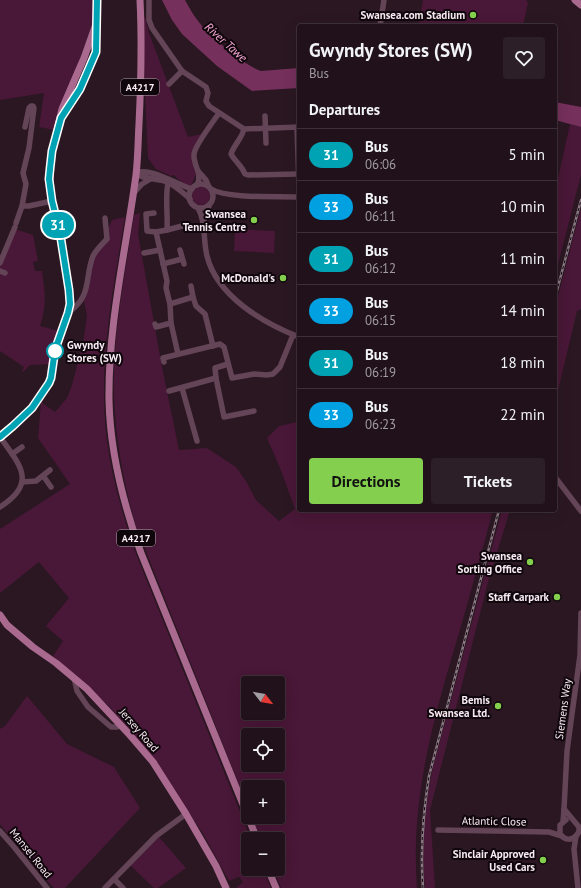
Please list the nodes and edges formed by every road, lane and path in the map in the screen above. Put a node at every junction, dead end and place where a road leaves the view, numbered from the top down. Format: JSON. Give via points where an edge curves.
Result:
{"nodes":[{"id":1,"x":97,"y":0,"type":"edge"},
{"id":2,"x":140,"y":0,"type":"edge"},
{"id":3,"x":149,"y":0,"type":"edge"},
{"id":4,"x":384,"y":0,"type":"edge"},
{"id":5,"x":576,"y":0,"type":"edge"},
{"id":6,"x":581,"y":5,"type":"edge"},
{"id":7,"x":380,"y":24,"type":"edge"},
{"id":8,"x":182,"y":71,"type":"junction"},
{"id":9,"x":169,"y":84,"type":"dead end"},
{"id":10,"x":219,"y":113,"type":"junction"},
{"id":11,"x":265,"y":116,"type":"dead end"},
{"id":12,"x":25,"y":127,"type":"dead end"},
{"id":13,"x":297,"y":127,"type":"edge"},
{"id":14,"x":266,"y":128,"type":"junction"},
{"id":15,"x":244,"y":129,"type":"junction"},
{"id":16,"x":266,"y":143,"type":"dead end"},
{"id":17,"x":199,"y":172,"type":"junction"},
{"id":18,"x":136,"y":173,"type":"junction"},
{"id":19,"x":297,"y":174,"type":"edge"},
{"id":20,"x":152,"y":178,"type":"junction"},
{"id":21,"x":168,"y":183,"type":"junction"},
{"id":22,"x":194,"y":187,"type":"junction"},
{"id":23,"x":210,"y":188,"type":"junction"},
{"id":24,"x":133,"y":194,"type":"junction"},
{"id":25,"x":236,"y":195,"type":"junction"},
{"id":26,"x":297,"y":196,"type":"edge"},
{"id":27,"x":190,"y":199,"type":"junction"},
{"id":28,"x":52,"y":201,"type":"junction"},
{"id":29,"x":210,"y":203,"type":"junction"},
{"id":30,"x":22,"y":206,"type":"junction"},
{"id":31,"x":198,"y":208,"type":"junction"},
{"id":32,"x":154,"y":213,"type":"dead end"},
{"id":33,"x":105,"y":218,"type":"dead end"},
{"id":34,"x":203,"y":224,"type":"junction"},
{"id":35,"x":186,"y":225,"type":"dead end"},
{"id":36,"x":167,"y":230,"type":"junction"},
{"id":37,"x":156,"y":232,"type":"junction"},
{"id":38,"x":160,"y":250,"type":"junction"},
{"id":39,"x":180,"y":250,"type":"dead end"},
{"id":40,"x":144,"y":253,"type":"dead end"},
{"id":41,"x":0,"y":263,"type":"edge"},
{"id":42,"x":163,"y":264,"type":"junction"},
{"id":43,"x":191,"y":286,"type":"dead end"},
{"id":44,"x":193,"y":297,"type":"junction"},
{"id":45,"x":170,"y":304,"type":"junction"},
{"id":46,"x":68,"y":313,"type":"junction"},
{"id":47,"x":171,"y":323,"type":"junction"},
{"id":48,"x":155,"y":324,"type":"dead end"},
{"id":49,"x":296,"y":336,"type":"edge"},
{"id":50,"x":213,"y":346,"type":"junction"},
{"id":51,"x":178,"y":354,"type":"junction"},
{"id":52,"x":164,"y":362,"type":"dead end"},
{"id":53,"x":228,"y":364,"type":"junction"},
{"id":54,"x":216,"y":378,"type":"junction"},
{"id":55,"x":182,"y":388,"type":"junction"},
{"id":56,"x":169,"y":391,"type":"dead end"},
{"id":57,"x":254,"y":411,"type":"dead end"},
{"id":58,"x":0,"y":437,"type":"edge"},
{"id":59,"x":197,"y":441,"type":"dead end"},
{"id":60,"x":22,"y":447,"type":"dead end"},
{"id":61,"x":12,"y":454,"type":"junction"},
{"id":62,"x":50,"y":470,"type":"dead end"},
{"id":63,"x":44,"y":476,"type":"junction"},
{"id":64,"x":557,"y":480,"type":"edge"},
{"id":65,"x":22,"y":482,"type":"junction"},
{"id":66,"x":51,"y":486,"type":"dead end"},
{"id":67,"x":0,"y":507,"type":"edge"},
{"id":68,"x":581,"y":511,"type":"edge"},
{"id":69,"x":581,"y":613,"type":"edge"},
{"id":70,"x":0,"y":615,"type":"edge"},
{"id":71,"x":74,"y":678,"type":"junction"},
{"id":72,"x":120,"y":725,"type":"junction"},
{"id":73,"x":564,"y":809,"type":"junction"},
{"id":74,"x":186,"y":814,"type":"junction"},
{"id":75,"x":573,"y":820,"type":"junction"},
{"id":76,"x":561,"y":824,"type":"junction"},
{"id":77,"x":580,"y":827,"type":"edge"},
{"id":78,"x":438,"y":830,"type":"dead end"},
{"id":79,"x":0,"y":831,"type":"edge"},
{"id":80,"x":254,"y":832,"type":"edge"},
{"id":81,"x":549,"y":832,"type":"junction"},
{"id":82,"x":576,"y":836,"type":"junction"},
{"id":83,"x":563,"y":837,"type":"junction"},
{"id":84,"x":574,"y":848,"type":"junction"},
{"id":85,"x":271,"y":876,"type":"edge"},
{"id":86,"x":114,"y":879,"type":"junction"},
{"id":87,"x":47,"y":888,"type":"edge"},
{"id":88,"x":105,"y":888,"type":"edge"},
{"id":89,"x":123,"y":888,"type":"edge"},
{"id":90,"x":226,"y":888,"type":"edge"},
{"id":91,"x":276,"y":888,"type":"edge"},
{"id":92,"x":578,"y":888,"type":"edge"}],
"edges":[{"from":1,"to":28,"type":"main road","via":[[97,44],[94,59],[80,89],[61,118],[52,151],[49,179]]},
{"from":2,"to":18,"type":"main road","number":"A4217","via":[[140,100]]},
{"from":3,"to":8,"type":"street","via":[[149,20],[152,28]]},
{"from":4,"to":7,"type":"street"},
{"from":5,"to":6,"type":"main road"},
{"from":8,"to":9,"type":"street"},
{"from":8,"to":10,"type":"street","via":[[206,87],[207,104]]},
{"from":10,"to":15,"type":"street"},
{"from":10,"to":17,"type":"street","via":[[195,152],[194,161]]},
{"from":11,"to":14,"type":"street"},
{"from":12,"to":30,"type":"street","via":[[30,106],[33,106],[32,130],[23,173],[26,184]]},
{"from":13,"to":14,"type":"street"},
{"from":14,"to":15,"type":"street"},
{"from":14,"to":16,"type":"street"},
{"from":15,"to":19,"type":"street","via":[[231,154],[245,174]]},
{"from":17,"to":22,"type":"street","via":[[200,178]]},
{"from":17,"to":23,"type":"street"},
{"from":18,"to":20,"type":"street"},
{"from":18,"to":22,"type":"street","via":[[140,171],[157,175]]},
{"from":18,"to":24,"type":"main road","number":"A4217"},
{"from":20,"to":21,"type":"street"},
{"from":20,"to":24,"type":"street"},
{"from":21,"to":27,"type":"street"},
{"from":21,"to":36,"type":"street"},
{"from":22,"to":23,"type":"street","via":[[203,184]]},
{"from":22,"to":27,"type":"street","via":[[190,192]]},
{"from":23,"to":25,"type":"street","via":[[217,192]]},
{"from":23,"to":29,"type":"street","via":[[213,195]]},
{"from":24,"to":80,"type":"main road","number":"A4217","via":[[113,325],[109,372],[110,425],[120,486],[141,553]]},
{"from":25,"to":26,"type":"street"},
{"from":25,"to":29,"type":"street"},
{"from":27,"to":31,"type":"street"},
{"from":28,"to":30,"type":"street"},
{"from":28,"to":46,"type":"main road","via":[[69,290]]},
{"from":29,"to":31,"type":"street"},
{"from":29,"to":34,"type":"street"},
{"from":30,"to":41,"type":"street"},
{"from":31,"to":34,"type":"street"},
{"from":32,"to":37,"type":"street","via":[[146,214],[147,231]]},
{"from":33,"to":46,"type":"street","via":[[107,239],[92,259],[87,286],[81,300]]},
{"from":34,"to":49,"type":"street","via":[[207,256],[216,278],[239,303],[264,320]]},
{"from":35,"to":36,"type":"street"},
{"from":36,"to":37,"type":"street"},
{"from":37,"to":38,"type":"street"},
{"from":38,"to":40,"type":"street"},
{"from":38,"to":42,"type":"street"},
{"from":39,"to":42,"type":"street","via":[[183,262]]},
{"from":42,"to":45,"type":"street"},
{"from":43,"to":44,"type":"street"},
{"from":44,"to":45,"type":"street"},
{"from":44,"to":50,"type":"street","via":[[196,306],[205,314]]},
{"from":45,"to":47,"type":"street"},
{"from":46,"to":58,"type":"main road","via":[[58,339],[50,380],[27,412]]},
{"from":47,"to":48,"type":"street","via":[[156,327]]},
{"from":47,"to":51,"type":"street"},
{"from":49,"to":53,"type":"street","via":[[280,367],[273,374],[232,378]]},
{"from":50,"to":51,"type":"street"},
{"from":50,"to":53,"type":"street","via":[[222,345]]},
{"from":51,"to":52,"type":"street","via":[[163,358]]},
{"from":53,"to":54,"type":"street","via":[[215,368]]},
{"from":54,"to":55,"type":"street"},
{"from":54,"to":57,"type":"street","via":[[224,417]]},
{"from":55,"to":56,"type":"street"},
{"from":55,"to":59,"type":"street"},
{"from":58,"to":61,"type":"street"},
{"from":60,"to":61,"type":"street"},
{"from":61,"to":65,"type":"street","via":[[22,473]]},
{"from":62,"to":63,"type":"street"},
{"from":63,"to":65,"type":"street","via":[[36,481]]},
{"from":63,"to":66,"type":"street"},
{"from":64,"to":68,"type":"street"},
{"from":65,"to":67,"type":"street","via":[[17,494]]},
{"from":69,"to":73,"type":"street","name":"Siemens Way","via":[[580,655],[567,751]]},
{"from":70,"to":71,"type":"main road","name":"Jersey Road","via":[[32,646]]},
{"from":71,"to":72,"type":"main road","name":"Jersey Road"},
{"from":71,"to":72,"type":"street","via":[[77,691],[88,707],[111,727]]},
{"from":72,"to":74,"type":"main road","name":"Jersey Road","via":[[153,762]]},
{"from":73,"to":75,"type":"street"},
{"from":73,"to":76,"type":"street","name":"Siemens Way"},
{"from":74,"to":86,"type":"street","via":[[156,836]]},
{"from":74,"to":90,"type":"main road","name":"Jersey Road"},
{"from":75,"to":76,"type":"street","via":[[566,820]]},
{"from":75,"to":77,"type":"street"},
{"from":76,"to":81,"type":"street"},
{"from":76,"to":83,"type":"street","via":[[559,831]]},
{"from":77,"to":82,"type":"street"},
{"from":78,"to":81,"type":"street","name":"Atlantic Close"},
{"from":79,"to":87,"type":"street","name":"Mansel Road"},
{"from":81,"to":83,"type":"street","name":"Atlantic Close"},
{"from":82,"to":83,"type":"street","via":[[572,839]]},
{"from":82,"to":84,"type":"street"},
{"from":83,"to":84,"type":"street"},
{"from":84,"to":92,"type":"street"},
{"from":85,"to":91,"type":"main road"},
{"from":86,"to":88,"type":"street"},
{"from":86,"to":89,"type":"street"}]}
